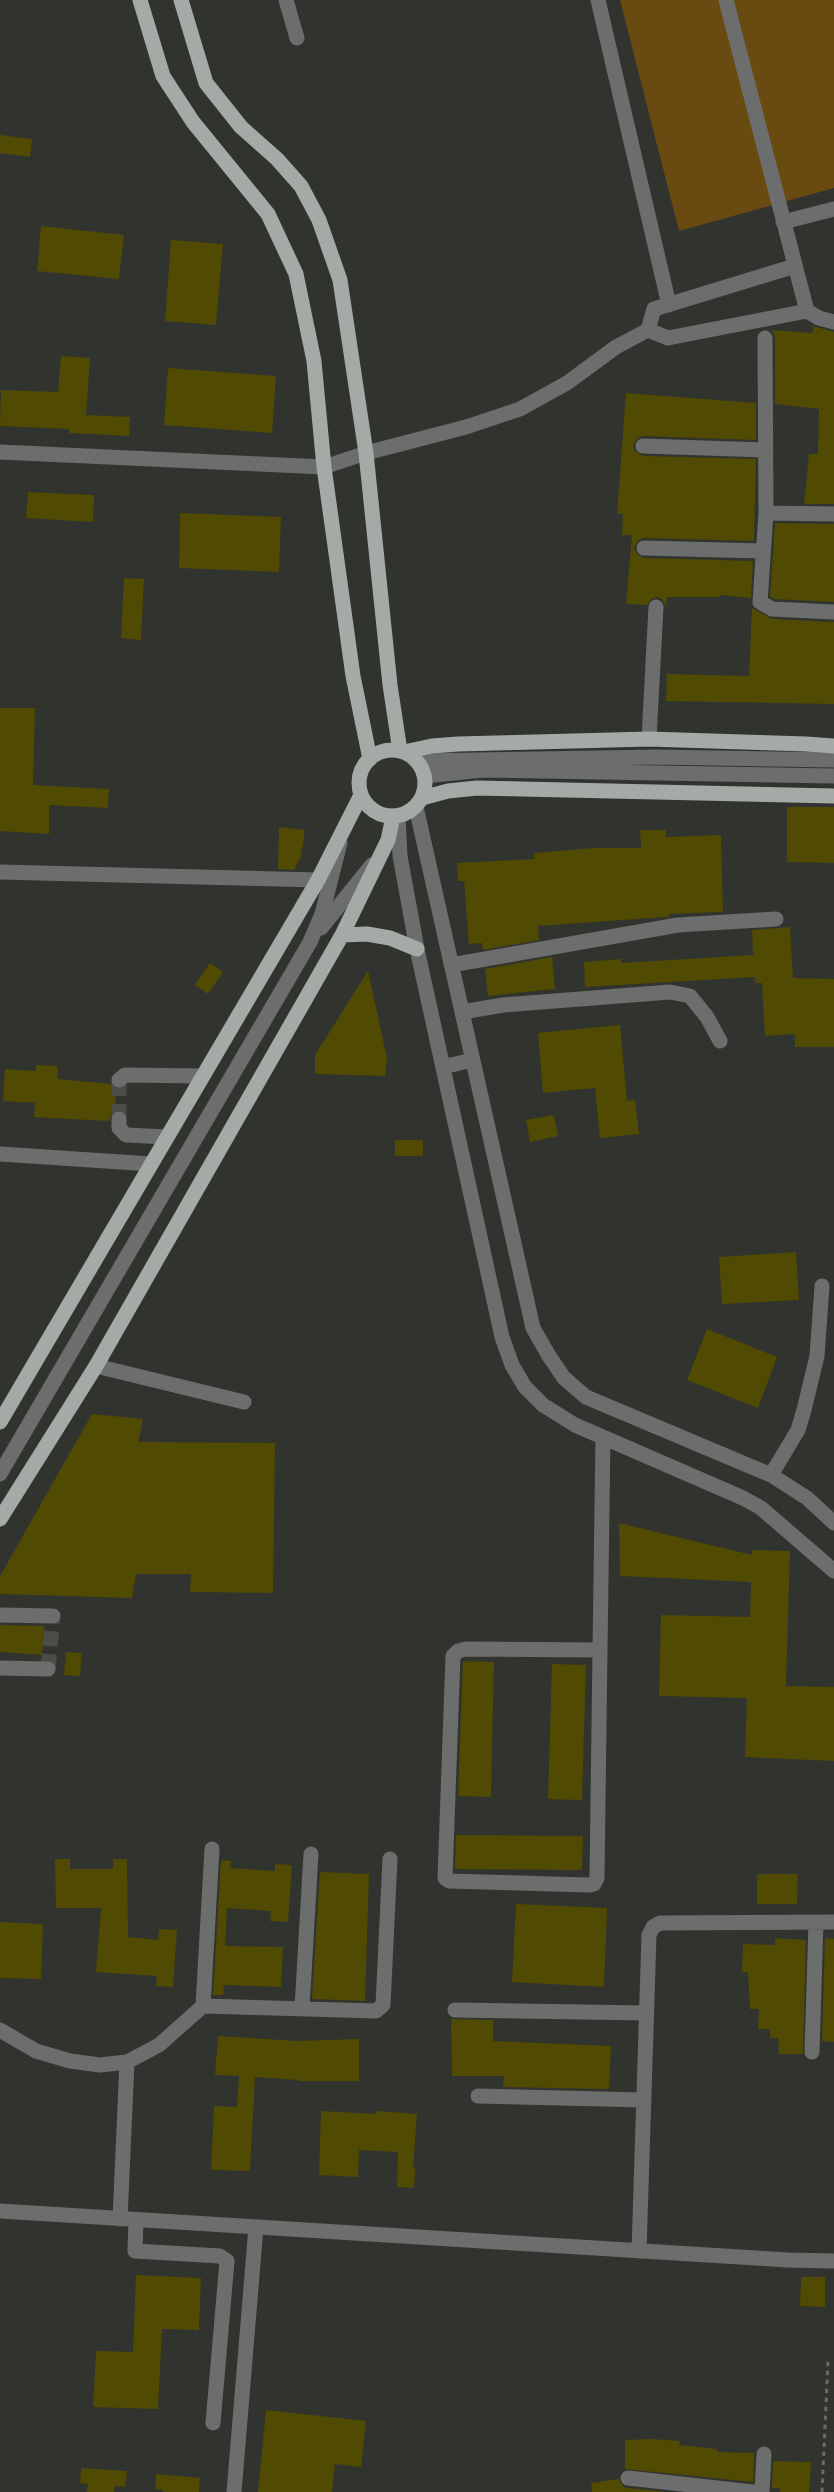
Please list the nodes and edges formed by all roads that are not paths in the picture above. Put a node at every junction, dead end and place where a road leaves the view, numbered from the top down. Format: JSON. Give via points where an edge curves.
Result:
{"nodes":[{"id":1,"x":140,"y":0,"type":"edge"},
{"id":2,"x":181,"y":0,"type":"edge"},
{"id":3,"x":286,"y":0,"type":"edge"},
{"id":4,"x":598,"y":0,"type":"edge"},
{"id":5,"x":726,"y":0,"type":"edge"},
{"id":6,"x":297,"y":38,"type":"dead end"},
{"id":7,"x":834,"y":209,"type":"edge"},
{"id":8,"x":783,"y":222,"type":"junction"},
{"id":9,"x":795,"y":266,"type":"junction"},
{"id":10,"x":669,"y":305,"type":"junction"},
{"id":11,"x":807,"y":311,"type":"junction"},
{"id":12,"x":834,"y":322,"type":"edge"},
{"id":13,"x":648,"y":330,"type":"junction"},
{"id":14,"x":765,"y":338,"type":"dead end"},
{"id":15,"x":643,"y":446,"type":"dead end"},
{"id":16,"x":766,"y":450,"type":"junction"},
{"id":17,"x":0,"y":452,"type":"edge"},
{"id":18,"x":366,"y":453,"type":"junction"},
{"id":19,"x":324,"y":467,"type":"junction"},
{"id":20,"x":766,"y":513,"type":"junction"},
{"id":21,"x":834,"y":514,"type":"edge"},
{"id":22,"x":644,"y":548,"type":"dead end"},
{"id":23,"x":763,"y":551,"type":"junction"},
{"id":24,"x":656,"y":607,"type":"dead end"},
{"id":25,"x":834,"y":612,"type":"edge"},
{"id":26,"x":649,"y":740,"type":"junction"},
{"id":27,"x":834,"y":747,"type":"edge"},
{"id":28,"x":407,"y":755,"type":"junction"},
{"id":29,"x":370,"y":759,"type":"junction"},
{"id":30,"x":834,"y":760,"type":"edge"},
{"id":31,"x":425,"y":776,"type":"junction"},
{"id":32,"x":834,"y":776,"type":"edge"},
{"id":33,"x":361,"y":795,"type":"junction"},
{"id":34,"x":834,"y":796,"type":"edge"},
{"id":35,"x":419,"y":802,"type":"junction"},
{"id":36,"x":395,"y":817,"type":"junction"},
{"id":37,"x":340,"y":838,"type":"junction"},
{"id":38,"x":382,"y":852,"type":"junction"},
{"id":39,"x":0,"y":872,"type":"edge"},
{"id":40,"x":318,"y":880,"type":"junction"},
{"id":41,"x":776,"y":919,"type":"dead end"},
{"id":42,"x":342,"y":935,"type":"junction"},
{"id":43,"x":310,"y":942,"type":"junction"},
{"id":44,"x":417,"y":949,"type":"junction"},
{"id":45,"x":451,"y":965,"type":"junction"},
{"id":46,"x":462,"y":1012,"type":"junction"},
{"id":47,"x":720,"y":1041,"type":"dead end"},
{"id":48,"x":472,"y":1060,"type":"junction"},
{"id":49,"x":443,"y":1067,"type":"junction"},
{"id":50,"x":202,"y":1076,"type":"junction"},
{"id":51,"x":119,"y":1080,"type":"dead end"},
{"id":52,"x":118,"y":1119,"type":"dead end"},
{"id":53,"x":166,"y":1137,"type":"junction"},
{"id":54,"x":0,"y":1154,"type":"edge"},
{"id":55,"x":151,"y":1164,"type":"junction"},
{"id":56,"x":822,"y":1286,"type":"dead end"},
{"id":57,"x":96,"y":1366,"type":"junction"},
{"id":58,"x":244,"y":1402,"type":"dead end"},
{"id":59,"x":0,"y":1422,"type":"edge"},
{"id":60,"x":603,"y":1437,"type":"junction"},
{"id":61,"x":1,"y":1472,"type":"edge"},
{"id":62,"x":771,"y":1476,"type":"junction"},
{"id":63,"x":24,"y":1482,"type":"junction"},
{"id":64,"x":0,"y":1519,"type":"edge"},
{"id":65,"x":834,"y":1523,"type":"edge"},
{"id":66,"x":834,"y":1571,"type":"edge"},
{"id":67,"x":0,"y":1615,"type":"edge"},
{"id":68,"x":53,"y":1616,"type":"dead end"},
{"id":69,"x":600,"y":1650,"type":"junction"},
{"id":70,"x":0,"y":1668,"type":"edge"},
{"id":71,"x":48,"y":1669,"type":"dead end"},
{"id":72,"x":212,"y":1849,"type":"dead end"},
{"id":73,"x":311,"y":1854,"type":"dead end"},
{"id":74,"x":390,"y":1859,"type":"dead end"},
{"id":75,"x":816,"y":1922,"type":"junction"},
{"id":76,"x":834,"y":1922,"type":"edge"},
{"id":77,"x":203,"y":2006,"type":"junction"},
{"id":78,"x":302,"y":2008,"type":"junction"},
{"id":79,"x":455,"y":2010,"type":"dead end"},
{"id":80,"x":646,"y":2013,"type":"junction"},
{"id":81,"x":0,"y":2030,"type":"edge"},
{"id":82,"x":812,"y":2052,"type":"dead end"},
{"id":83,"x":127,"y":2062,"type":"junction"},
{"id":84,"x":478,"y":2096,"type":"dead end"},
{"id":85,"x":644,"y":2100,"type":"junction"},
{"id":86,"x":0,"y":2211,"type":"edge"},
{"id":87,"x":120,"y":2219,"type":"junction"},
{"id":88,"x":136,"y":2220,"type":"junction"},
{"id":89,"x":256,"y":2227,"type":"junction"},
{"id":90,"x":639,"y":2251,"type":"junction"},
{"id":91,"x":834,"y":2261,"type":"edge"},
{"id":92,"x":213,"y":2423,"type":"dead end"},
{"id":93,"x":764,"y":2454,"type":"dead end"},
{"id":94,"x":628,"y":2478,"type":"dead end"},
{"id":95,"x":234,"y":2492,"type":"edge"},
{"id":96,"x":753,"y":2492,"type":"edge"},
{"id":97,"x":762,"y":2492,"type":"edge"}],
"edges":[{"from":1,"to":19,"type":"main road","via":[[163,76],[193,122],[268,214],[296,273],[314,361]]},
{"from":2,"to":18,"type":"main road","via":[[207,83],[242,127],[301,186],[319,220],[340,280]]},
{"from":3,"to":6,"type":"street"},
{"from":4,"to":10,"type":"street"},
{"from":5,"to":8,"type":"street"},
{"from":7,"to":8,"type":"street"},
{"from":8,"to":9,"type":"street"},
{"from":9,"to":10,"type":"street"},
{"from":9,"to":11,"type":"street"},
{"from":10,"to":13,"type":"street","via":[[654,309]]},
{"from":11,"to":12,"type":"street"},
{"from":11,"to":13,"type":"street","via":[[668,338]]},
{"from":13,"to":18,"type":"street","via":[[520,409]]},
{"from":14,"to":16,"type":"street"},
{"from":15,"to":16,"type":"street"},
{"from":16,"to":20,"type":"street"},
{"from":17,"to":19,"type":"street"},
{"from":18,"to":19,"type":"street"},
{"from":18,"to":28,"type":"main road","via":[[389,673]]},
{"from":19,"to":29,"type":"main road","via":[[353,676]]},
{"from":20,"to":21,"type":"street"},
{"from":20,"to":23,"type":"street"},
{"from":22,"to":23,"type":"street"},
{"from":23,"to":25,"type":"street","via":[[760,602],[765,607]]},
{"from":24,"to":26,"type":"street"},
{"from":26,"to":27,"type":"main road"},
{"from":26,"to":28,"type":"main road","via":[[458,744],[432,746]]},
{"from":28,"to":29,"type":"main road","via":[[383,751]]},
{"from":28,"to":30,"type":"street"},
{"from":28,"to":31,"type":"main road"},
{"from":29,"to":33,"type":"main road","via":[[361,773]]},
{"from":31,"to":32,"type":"street","via":[[483,770]]},
{"from":31,"to":35,"type":"main road"},
{"from":33,"to":36,"type":"main road","via":[[375,812]]},
{"from":33,"to":37,"type":"main road"},
{"from":34,"to":35,"type":"main road","via":[[477,788],[448,791]]},
{"from":35,"to":36,"type":"main road"},
{"from":35,"to":45,"type":"street"},
{"from":36,"to":38,"type":"main road"},
{"from":36,"to":44,"type":"street"},
{"from":37,"to":40,"type":"main road"},
{"from":37,"to":43,"type":"street","via":[[322,914]]},
{"from":38,"to":42,"type":"main road"},
{"from":38,"to":43,"type":"street"},
{"from":39,"to":40,"type":"street"},
{"from":40,"to":50,"type":"main road"},
{"from":41,"to":45,"type":"street","via":[[659,927]]},
{"from":42,"to":44,"type":"main road","via":[[390,938]]},
{"from":42,"to":57,"type":"main road"},
{"from":43,"to":61,"type":"street"},
{"from":44,"to":49,"type":"street"},
{"from":45,"to":46,"type":"street"},
{"from":46,"to":47,"type":"street","via":[[502,1005],[670,992],[690,996]]},
{"from":46,"to":48,"type":"street"},
{"from":48,"to":49,"type":"street"},
{"from":48,"to":62,"type":"street","via":[[534,1328],[564,1378],[602,1406]]},
{"from":49,"to":60,"type":"street","via":[[502,1337],[512,1365],[525,1387],[543,1405]]},
{"from":50,"to":51,"type":"street","via":[[125,1075]]},
{"from":50,"to":53,"type":"main road"},
{"from":52,"to":53,"type":"street","via":[[119,1128],[126,1135]]},
{"from":53,"to":55,"type":"main road"},
{"from":54,"to":55,"type":"street"},
{"from":55,"to":59,"type":"main road"},
{"from":56,"to":62,"type":"street","via":[[817,1356],[804,1410],[798,1430]]},
{"from":57,"to":58,"type":"street"},
{"from":57,"to":63,"type":"main road"},
{"from":60,"to":66,"type":"street","via":[[761,1508]]},
{"from":60,"to":69,"type":"street"},
{"from":61,"to":63,"type":"street"},
{"from":62,"to":65,"type":"street","via":[[807,1498]]},
{"from":63,"to":64,"type":"main road"},
{"from":67,"to":68,"type":"street"},
{"from":69,"to":69,"type":"street","via":[[594,1884],[445,1878],[453,1656],[466,1649]]},
{"from":70,"to":71,"type":"street"},
{"from":72,"to":77,"type":"street"},
{"from":73,"to":78,"type":"street"},
{"from":74,"to":78,"type":"street","via":[[381,2009]]},
{"from":75,"to":76,"type":"street"},
{"from":75,"to":80,"type":"street","via":[[660,1923],[649,1935]]},
{"from":75,"to":82,"type":"street"},
{"from":77,"to":78,"type":"street"},
{"from":77,"to":83,"type":"street","via":[[159,2045]]},
{"from":79,"to":80,"type":"street"},
{"from":80,"to":85,"type":"street"},
{"from":81,"to":83,"type":"street","via":[[36,2051],[70,2061],[100,2065]]},
{"from":83,"to":87,"type":"street"},
{"from":84,"to":85,"type":"street"},
{"from":85,"to":90,"type":"street"},
{"from":86,"to":87,"type":"street"},
{"from":87,"to":88,"type":"street"},
{"from":88,"to":89,"type":"street"},
{"from":88,"to":92,"type":"street","via":[[135,2251],[220,2256],[227,2261]]},
{"from":89,"to":90,"type":"street"},
{"from":89,"to":95,"type":"street"},
{"from":90,"to":91,"type":"street"},
{"from":93,"to":97,"type":"street"},
{"from":94,"to":96,"type":"street"}]}
